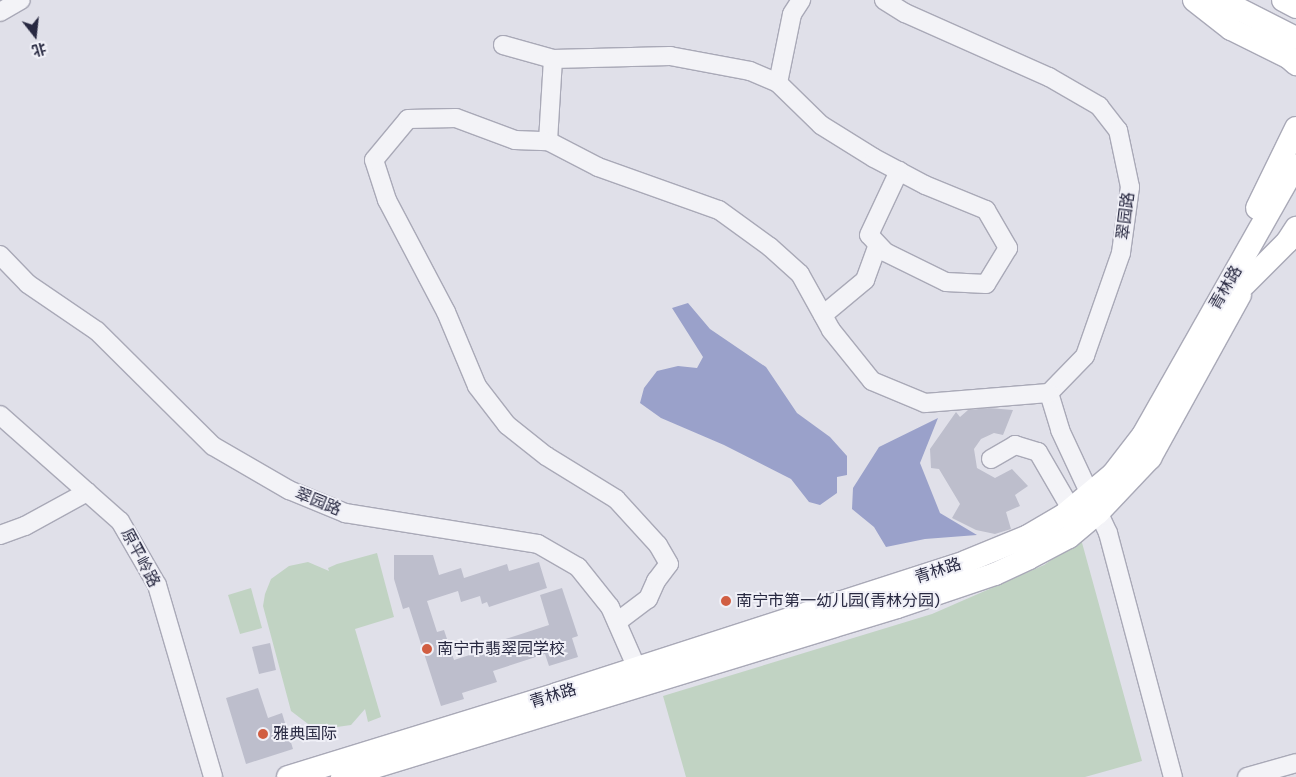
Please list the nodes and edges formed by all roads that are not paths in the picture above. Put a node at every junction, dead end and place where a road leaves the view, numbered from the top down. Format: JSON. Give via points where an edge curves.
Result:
{"nodes":[{"id":1,"x":20,"y":0,"type":"edge"},
{"id":2,"x":801,"y":0,"type":"edge"},
{"id":3,"x":884,"y":0,"type":"edge"},
{"id":4,"x":1194,"y":0,"type":"edge"},
{"id":5,"x":1221,"y":0,"type":"edge"},
{"id":6,"x":1283,"y":0,"type":"edge"},
{"id":7,"x":1296,"y":7,"type":"edge"},
{"id":8,"x":0,"y":12,"type":"edge"},
{"id":9,"x":1296,"y":38,"type":"edge"},
{"id":10,"x":503,"y":45,"type":"dead end"},
{"id":11,"x":553,"y":59,"type":"junction"},
{"id":12,"x":1296,"y":64,"type":"edge"},
{"id":13,"x":778,"y":83,"type":"junction"},
{"id":14,"x":1296,"y":128,"type":"edge"},
{"id":15,"x":548,"y":141,"type":"junction"},
{"id":16,"x":1296,"y":165,"type":"edge"},
{"id":17,"x":899,"y":171,"type":"junction"},
{"id":18,"x":1296,"y":196,"type":"edge"},
{"id":19,"x":1296,"y":228,"type":"edge"},
{"id":20,"x":878,"y":245,"type":"junction"},
{"id":21,"x":0,"y":255,"type":"edge"},
{"id":22,"x":1242,"y":275,"type":"junction"},
{"id":23,"x":823,"y":315,"type":"junction"},
{"id":24,"x":1048,"y":393,"type":"junction"},
{"id":25,"x":0,"y":415,"type":"edge"},
{"id":26,"x":991,"y":459,"type":"dead end"},
{"id":27,"x":87,"y":492,"type":"junction"},
{"id":28,"x":1094,"y":504,"type":"junction"},
{"id":29,"x":1071,"y":509,"type":"junction"},
{"id":30,"x":0,"y":535,"type":"edge"},
{"id":31,"x":617,"y":622,"type":"junction"},
{"id":32,"x":641,"y":676,"type":"junction"},
{"id":33,"x":1296,"y":763,"type":"edge"},
{"id":34,"x":213,"y":777,"type":"edge"},
{"id":35,"x":288,"y":777,"type":"edge"},
{"id":36,"x":342,"y":777,"type":"edge"},
{"id":37,"x":1173,"y":777,"type":"edge"},
{"id":38,"x":1247,"y":777,"type":"edge"}],
"edges":[{"from":1,"to":8,"type":"street"},
{"from":2,"to":13,"type":"street","via":[[792,14]]},
{"from":3,"to":24,"type":"street","name":"翠园路","via":[[905,13],[1049,76],[1099,106],[1118,130],[1130,187],[1121,253],[1085,356]]},
{"from":4,"to":12,"type":"main road","via":[[1224,24]]},
{"from":5,"to":9,"type":"main road"},
{"from":6,"to":7,"type":"main road"},
{"from":10,"to":11,"type":"street"},
{"from":11,"to":13,"type":"street","via":[[670,56],[750,71]]},
{"from":11,"to":15,"type":"street"},
{"from":13,"to":17,"type":"street","via":[[821,125]]},
{"from":14,"to":22,"type":"main road","via":[[1260,198]]},
{"from":15,"to":23,"type":"street","via":[[598,167],[719,210],[770,247],[800,274]]},
{"from":15,"to":31,"type":"street","via":[[515,140],[456,118],[408,119],[374,160],[387,200],[446,312],[477,386],[507,425],[546,456],[616,499],[658,545],[669,564],[648,599]]},
{"from":16,"to":22,"type":"main road","name":"青林路"},
{"from":17,"to":20,"type":"street","via":[[869,235]]},
{"from":17,"to":20,"type":"street","via":[[986,210],[1008,248],[986,284],[946,282],[885,252]]},
{"from":18,"to":22,"type":"main road","name":"青林路"},
{"from":19,"to":22,"type":"main road","via":[[1286,242]]},
{"from":20,"to":23,"type":"street","via":[[865,280]]},
{"from":21,"to":31,"type":"street","name":"翠园路","via":[[28,284],[97,331],[213,446],[289,490],[345,513],[538,544],[578,567]]},
{"from":22,"to":28,"type":"main road","name":"青林路","via":[[1168,431],[1150,458]]},
{"from":23,"to":24,"type":"street","via":[[872,381],[925,404]]},
{"from":24,"to":28,"type":"street","via":[[1060,430]]},
{"from":25,"to":27,"type":"street","name":"原平岭路"},
{"from":26,"to":29,"type":"street","via":[[1015,445],[1038,452]]},
{"from":27,"to":30,"type":"street","via":[[25,526]]},
{"from":27,"to":34,"type":"street","name":"原平岭路","via":[[120,521],[157,585]]},
{"from":28,"to":29,"type":"main road","name":"青林路"},
{"from":28,"to":32,"type":"main road","name":"青林路","via":[[1068,536],[995,574]]},
{"from":28,"to":37,"type":"street","via":[[1108,533]]},
{"from":29,"to":32,"type":"main road","name":"青林路","via":[[1028,536],[965,562]]},
{"from":31,"to":32,"type":"street","name":"翠园路"},
{"from":32,"to":35,"type":"main road","name":"青林路"},
{"from":32,"to":36,"type":"main road","name":"青林路"},
{"from":33,"to":38,"type":"street"}]}
